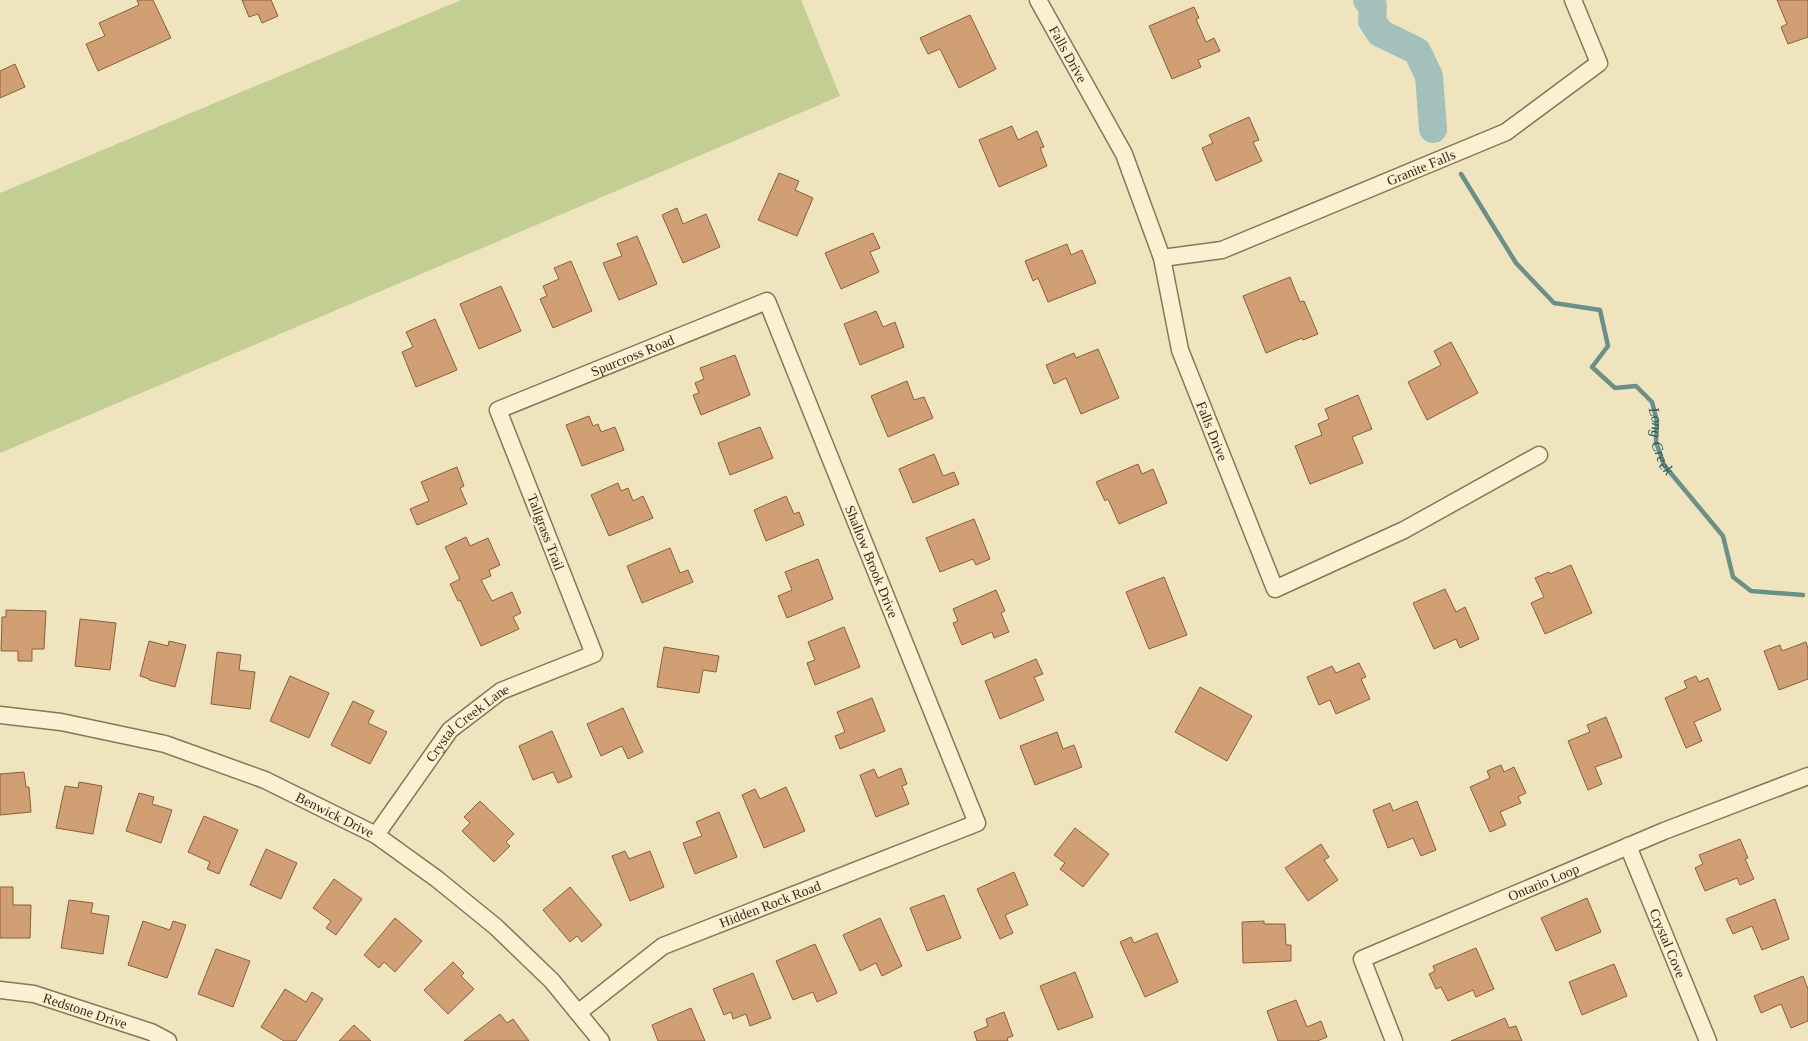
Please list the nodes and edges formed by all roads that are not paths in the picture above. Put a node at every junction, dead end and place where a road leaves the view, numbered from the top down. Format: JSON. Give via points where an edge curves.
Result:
{"nodes":[{"id":1,"x":1038,"y":0,"type":"edge"},
{"id":2,"x":1573,"y":0,"type":"edge"},
{"id":3,"x":1162,"y":258,"type":"junction"},
{"id":4,"x":767,"y":301,"type":"joint"},
{"id":5,"x":498,"y":410,"type":"joint"},
{"id":6,"x":1540,"y":455,"type":"dead end"},
{"id":7,"x":594,"y":654,"type":"joint"},
{"id":8,"x":0,"y":715,"type":"edge"},
{"id":9,"x":1808,"y":776,"type":"edge"},
{"id":10,"x":977,"y":823,"type":"joint"},
{"id":11,"x":376,"y":835,"type":"junction"},
{"id":12,"x":1628,"y":846,"type":"junction"},
{"id":13,"x":0,"y":990,"type":"edge"},
{"id":14,"x":579,"y":1012,"type":"junction"},
{"id":15,"x":168,"y":1041,"type":"edge"},
{"id":16,"x":601,"y":1041,"type":"edge"},
{"id":17,"x":1394,"y":1041,"type":"edge"},
{"id":18,"x":1708,"y":1041,"type":"edge"}],
"edges":[{"from":1,"to":3,"type":"street","name":"Falls Drive","via":[[1124,154]]},
{"from":2,"to":3,"type":"street","name":"Granite Falls","via":[[1599,63],[1506,132],[1222,250]]},
{"from":3,"to":6,"type":"street","name":"Falls Drive","via":[[1180,350],[1276,589],[1404,530]]},
{"from":4,"to":5,"type":"street","name":"Spurcross Road"},
{"from":4,"to":10,"type":"street","name":"Shallow Brook Drive"},
{"from":5,"to":7,"type":"street","name":"Tallgrass Trail"},
{"from":7,"to":11,"type":"street","name":"Crystal Creek Lane","via":[[501,691],[450,730]]},
{"from":8,"to":11,"type":"street","name":"Benwick Drive","via":[[61,722],[165,744],[265,780]]},
{"from":9,"to":12,"type":"street","name":"Ontario Loop"},
{"from":10,"to":14,"type":"street","name":"Hidden Rock Road","via":[[663,946]]},
{"from":11,"to":14,"type":"street","name":"Benwick Drive","via":[[496,927]]},
{"from":12,"to":17,"type":"street","name":"Ontario Loop","via":[[1362,959]]},
{"from":12,"to":18,"type":"street","name":"Crystal Cove"},
{"from":13,"to":15,"type":"street","name":"Redstone Drive","via":[[34,994],[151,1032]]},
{"from":14,"to":16,"type":"street","name":"Benwick Drive"}]}
